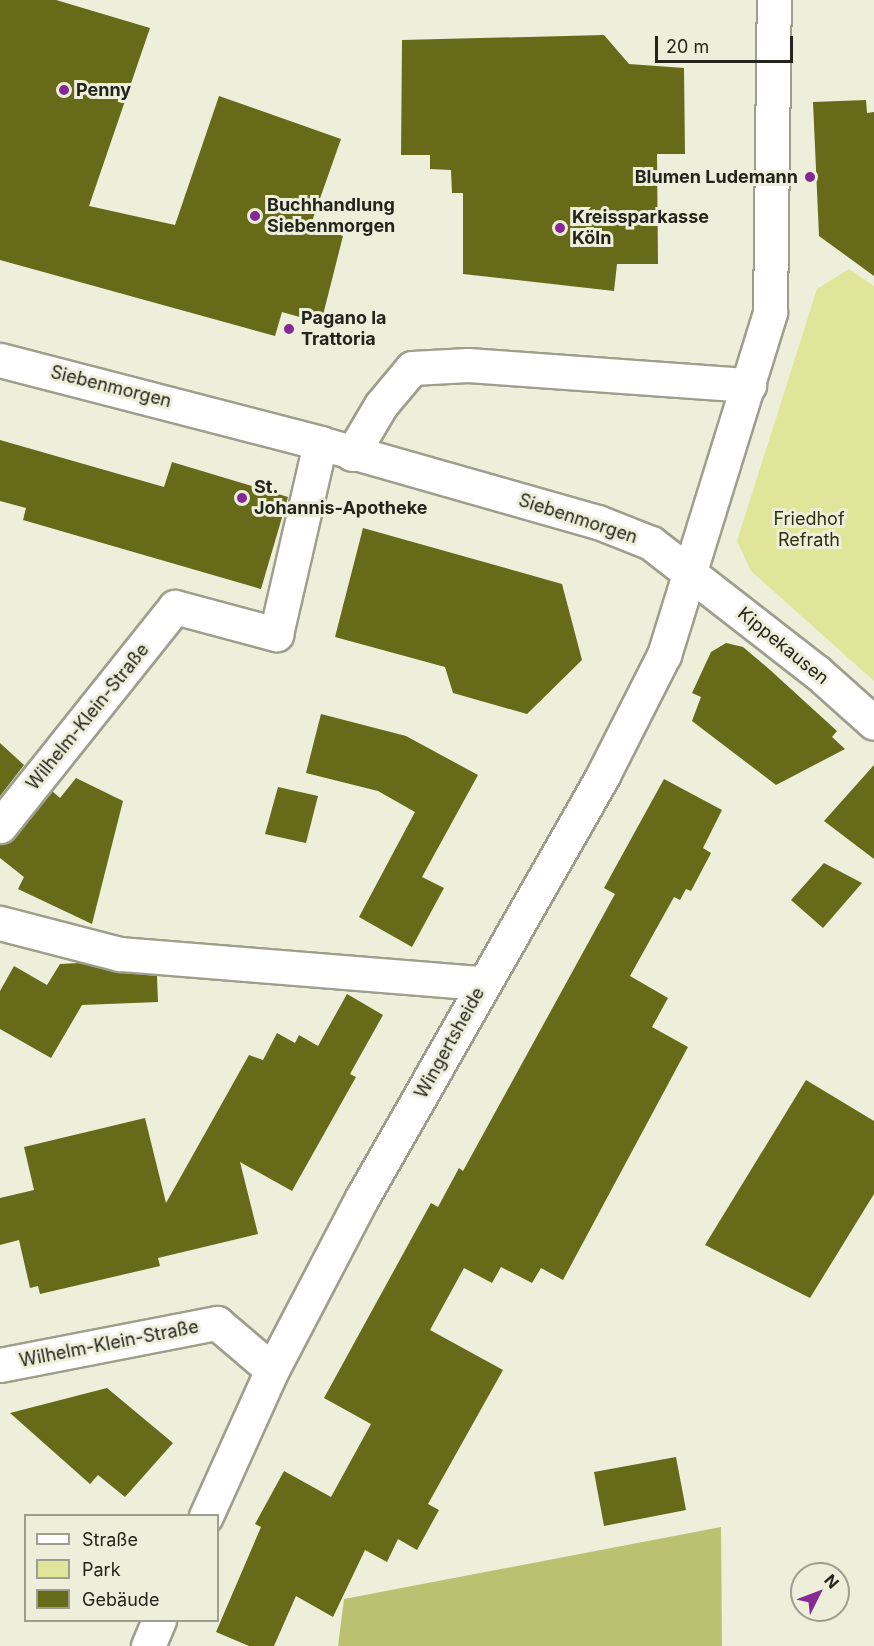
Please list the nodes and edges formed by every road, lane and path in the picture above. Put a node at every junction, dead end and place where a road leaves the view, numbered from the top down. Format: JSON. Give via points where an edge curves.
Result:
{"nodes":[{"id":1,"x":774,"y":0,"type":"edge"},
{"id":2,"x":1,"y":365,"type":"edge"},
{"id":3,"x":749,"y":385,"type":"junction"},
{"id":4,"x":320,"y":443,"type":"junction"},
{"id":5,"x":352,"y":454,"type":"junction"},
{"id":6,"x":690,"y":571,"type":"junction"},
{"id":7,"x":874,"y":723,"type":"edge"},
{"id":8,"x":0,"y":826,"type":"edge"},
{"id":9,"x":0,"y":923,"type":"edge"},
{"id":10,"x":484,"y":983,"type":"junction"},
{"id":11,"x":0,"y":1365,"type":"edge"},
{"id":12,"x":272,"y":1370,"type":"junction"},
{"id":13,"x":206,"y":1514,"type":"edge"},
{"id":14,"x":158,"y":1622,"type":"edge"},
{"id":15,"x":148,"y":1646,"type":"edge"}],
"edges":[{"from":1,"to":3,"type":"street","via":[[774,266],[770,312]]},
{"from":2,"to":4,"type":"street","name":"Siebenmorgen"},
{"from":3,"to":5,"type":"street","via":[[468,365],[412,368],[381,405]]},
{"from":3,"to":6,"type":"street"},
{"from":4,"to":5,"type":"street","name":"Siebenmorgen"},
{"from":4,"to":8,"type":"street","name":"Wilhelm-Klein-Straße","via":[[276,634],[175,608]]},
{"from":5,"to":6,"type":"street","name":"Siebenmorgen","via":[[598,522],[651,543]]},
{"from":6,"to":7,"type":"street","name":"Kippekausen"},
{"from":6,"to":10,"type":"street","name":"Wingertsheide","via":[[658,665]]},
{"from":9,"to":10,"type":"street","via":[[120,954]]},
{"from":10,"to":12,"type":"street","name":"Wingertsheide"},
{"from":11,"to":12,"type":"street","name":"Wilhelm-Klein-Straße","via":[[217,1323]]},
{"from":12,"to":13,"type":"street","name":"Wingertsheide"},
{"from":14,"to":15,"type":"street"}]}
